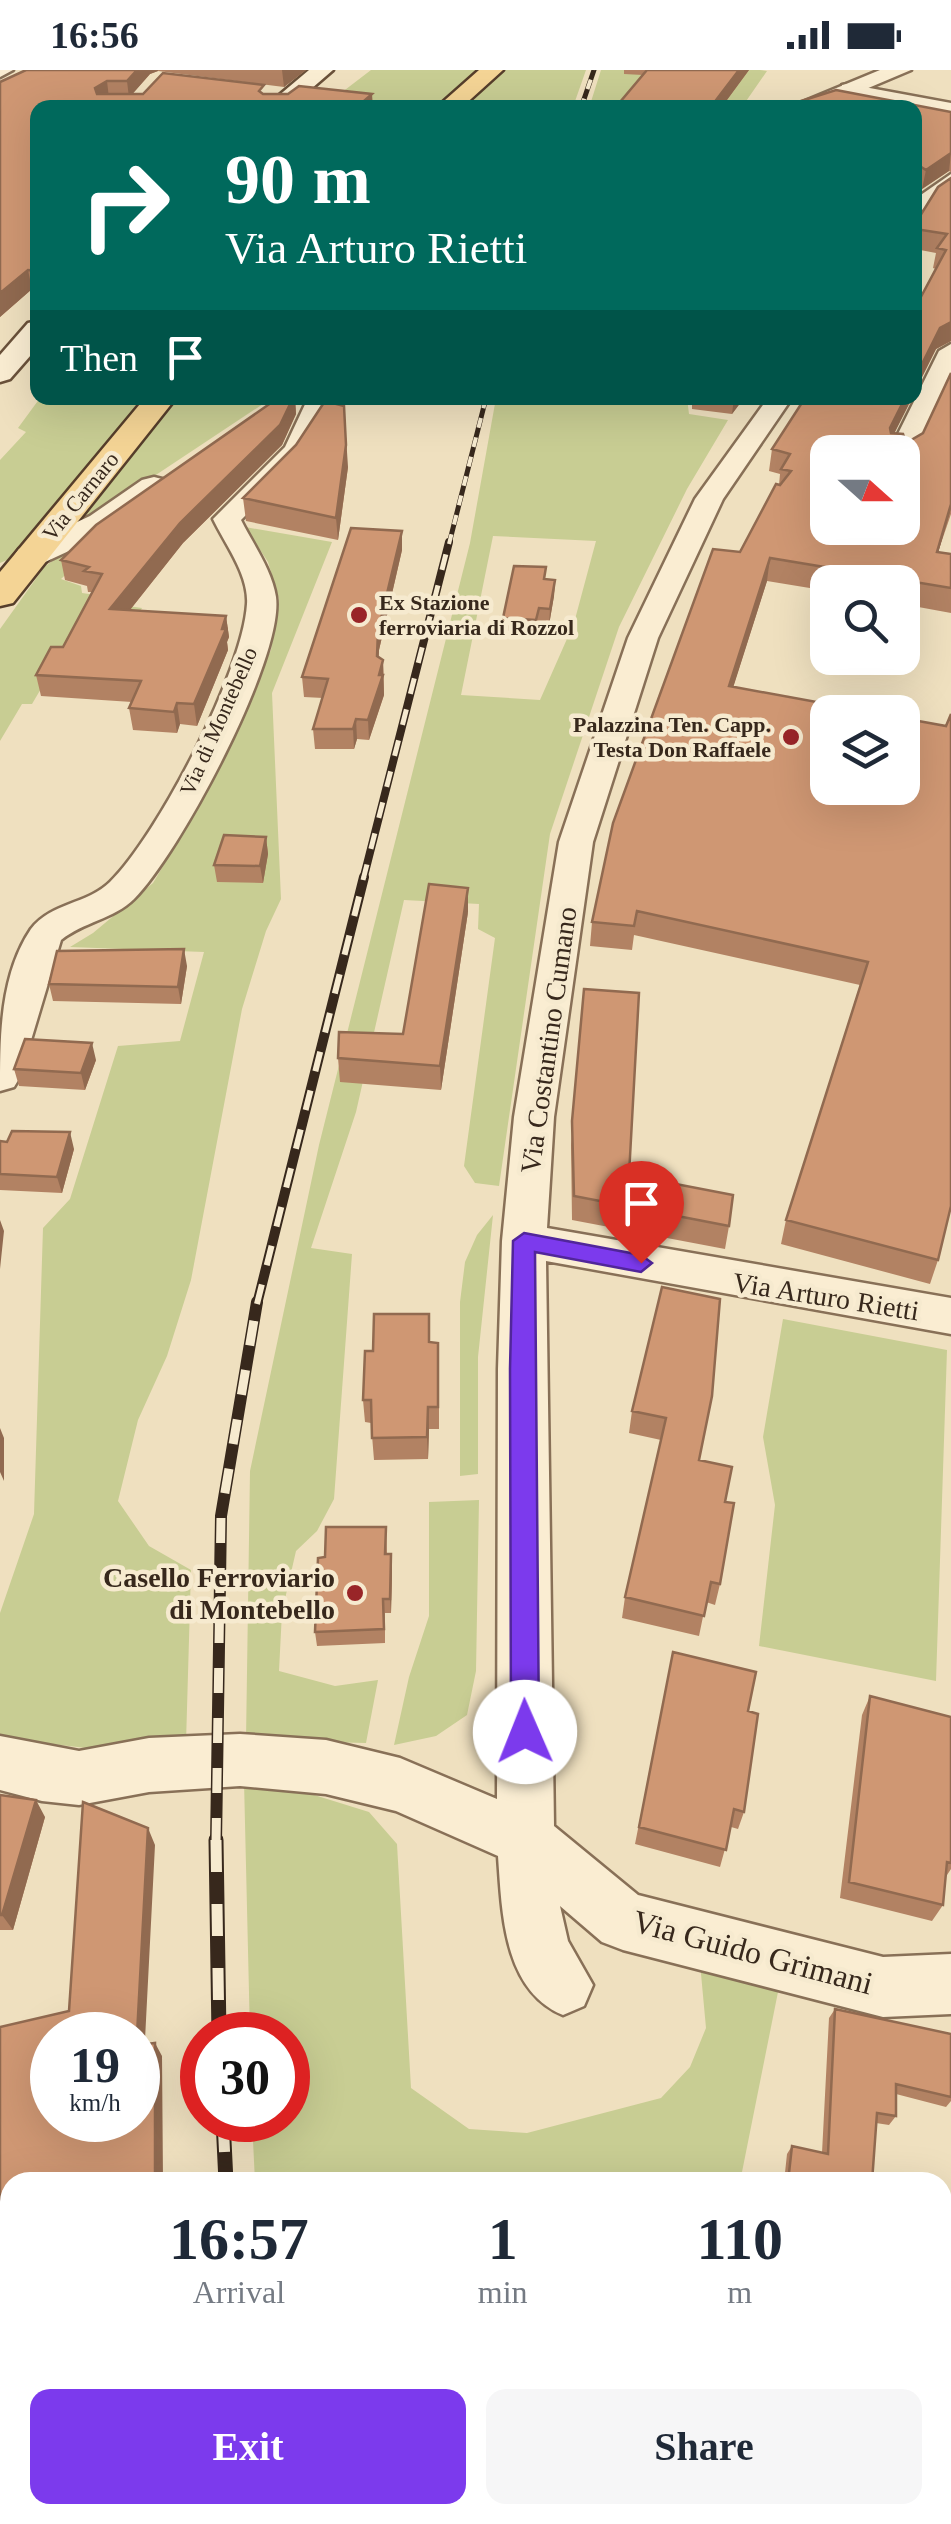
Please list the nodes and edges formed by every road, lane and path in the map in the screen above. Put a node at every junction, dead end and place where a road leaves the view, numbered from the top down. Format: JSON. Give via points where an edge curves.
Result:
{"nodes":[{"id":1,"x":322,"y":70,"type":"edge"},
{"id":2,"x":492,"y":70,"type":"edge"},
{"id":3,"x":900,"y":70,"type":"edge"},
{"id":4,"x":32,"y":77,"type":"edge"},
{"id":5,"x":0,"y":90,"type":"edge"},
{"id":6,"x":841,"y":92,"type":"junction"},
{"id":7,"x":275,"y":99,"type":"edge"},
{"id":8,"x":456,"y":100,"type":"edge"},
{"id":9,"x":820,"y":100,"type":"edge"},
{"id":10,"x":868,"y":100,"type":"edge"},
{"id":11,"x":893,"y":100,"type":"edge"},
{"id":12,"x":922,"y":105,"type":"edge"},
{"id":13,"x":951,"y":109,"type":"edge"},
{"id":14,"x":922,"y":112,"type":"edge"},
{"id":15,"x":951,"y":118,"type":"edge"},
{"id":16,"x":951,"y":180,"type":"edge"},
{"id":17,"x":922,"y":211,"type":"edge"},
{"id":18,"x":30,"y":338,"type":"edge"},
{"id":19,"x":951,"y":350,"type":"edge"},
{"id":20,"x":0,"y":373,"type":"edge"},
{"id":21,"x":940,"y":396,"type":"edge"},
{"id":22,"x":155,"y":405,"type":"edge"},
{"id":23,"x":317,"y":405,"type":"edge"},
{"id":24,"x":775,"y":405,"type":"edge"},
{"id":25,"x":914,"y":435,"type":"edge"},
{"id":26,"x":185,"y":466,"type":"edge"},
{"id":27,"x":16,"y":563,"type":"edge"},
{"id":28,"x":0,"y":595,"type":"edge"},
{"id":29,"x":0,"y":1077,"type":"edge"},
{"id":30,"x":524,"y":1241,"type":"junction"},
{"id":31,"x":951,"y":1316,"type":"edge"},
{"id":32,"x":0,"y":1763,"type":"edge"},
{"id":33,"x":526,"y":1839,"type":"junction"},
{"id":34,"x":951,"y":1984,"type":"edge"},
{"id":35,"x":564,"y":1985,"type":"dead end"}],
"edges":[{"from":1,"to":7,"type":"street"},
{"from":2,"to":8,"type":"main road"},
{"from":3,"to":6,"type":"street"},
{"from":4,"to":5,"type":"street"},
{"from":6,"to":9,"type":"street"},
{"from":6,"to":10,"type":"street"},
{"from":6,"to":11,"type":"street"},
{"from":12,"to":13,"type":"street"},
{"from":14,"to":15,"type":"street"},
{"from":16,"to":17,"type":"street"},
{"from":18,"to":20,"type":"street"},
{"from":19,"to":21,"type":"street"},
{"from":21,"to":25,"type":"street"},
{"from":22,"to":27,"type":"main road","name":"Via Carnaro"},
{"from":23,"to":29,"type":"street","name":"Via di Montebello","via":[[294,452],[226,518],[263,597],[247,663],[195,781],[119,894],[48,932],[36,951]]},
{"from":24,"to":30,"type":"street","name":"Via Costantino Cumano","via":[[710,499],[643,638],[576,842],[534,1116]]},
{"from":26,"to":27,"type":"street","via":[[102,523]]},
{"from":27,"to":28,"type":"main road","name":"Via Carnaro"},
{"from":30,"to":31,"type":"street","name":"Via Arturo Rietti"},
{"from":30,"to":33,"type":"street","name":"Via Costantino Cumano"},
{"from":32,"to":33,"type":"street","name":"Via Guido Grimani","via":[[79,1778],[149,1765],[240,1760],[326,1767],[400,1785]]},
{"from":33,"to":34,"type":"street","name":"Via Guido Grimani","via":[[623,1921],[883,1988]]},
{"from":33,"to":35,"type":"street","name":"Via Costantino Cumano","via":[[537,1939]]}]}
